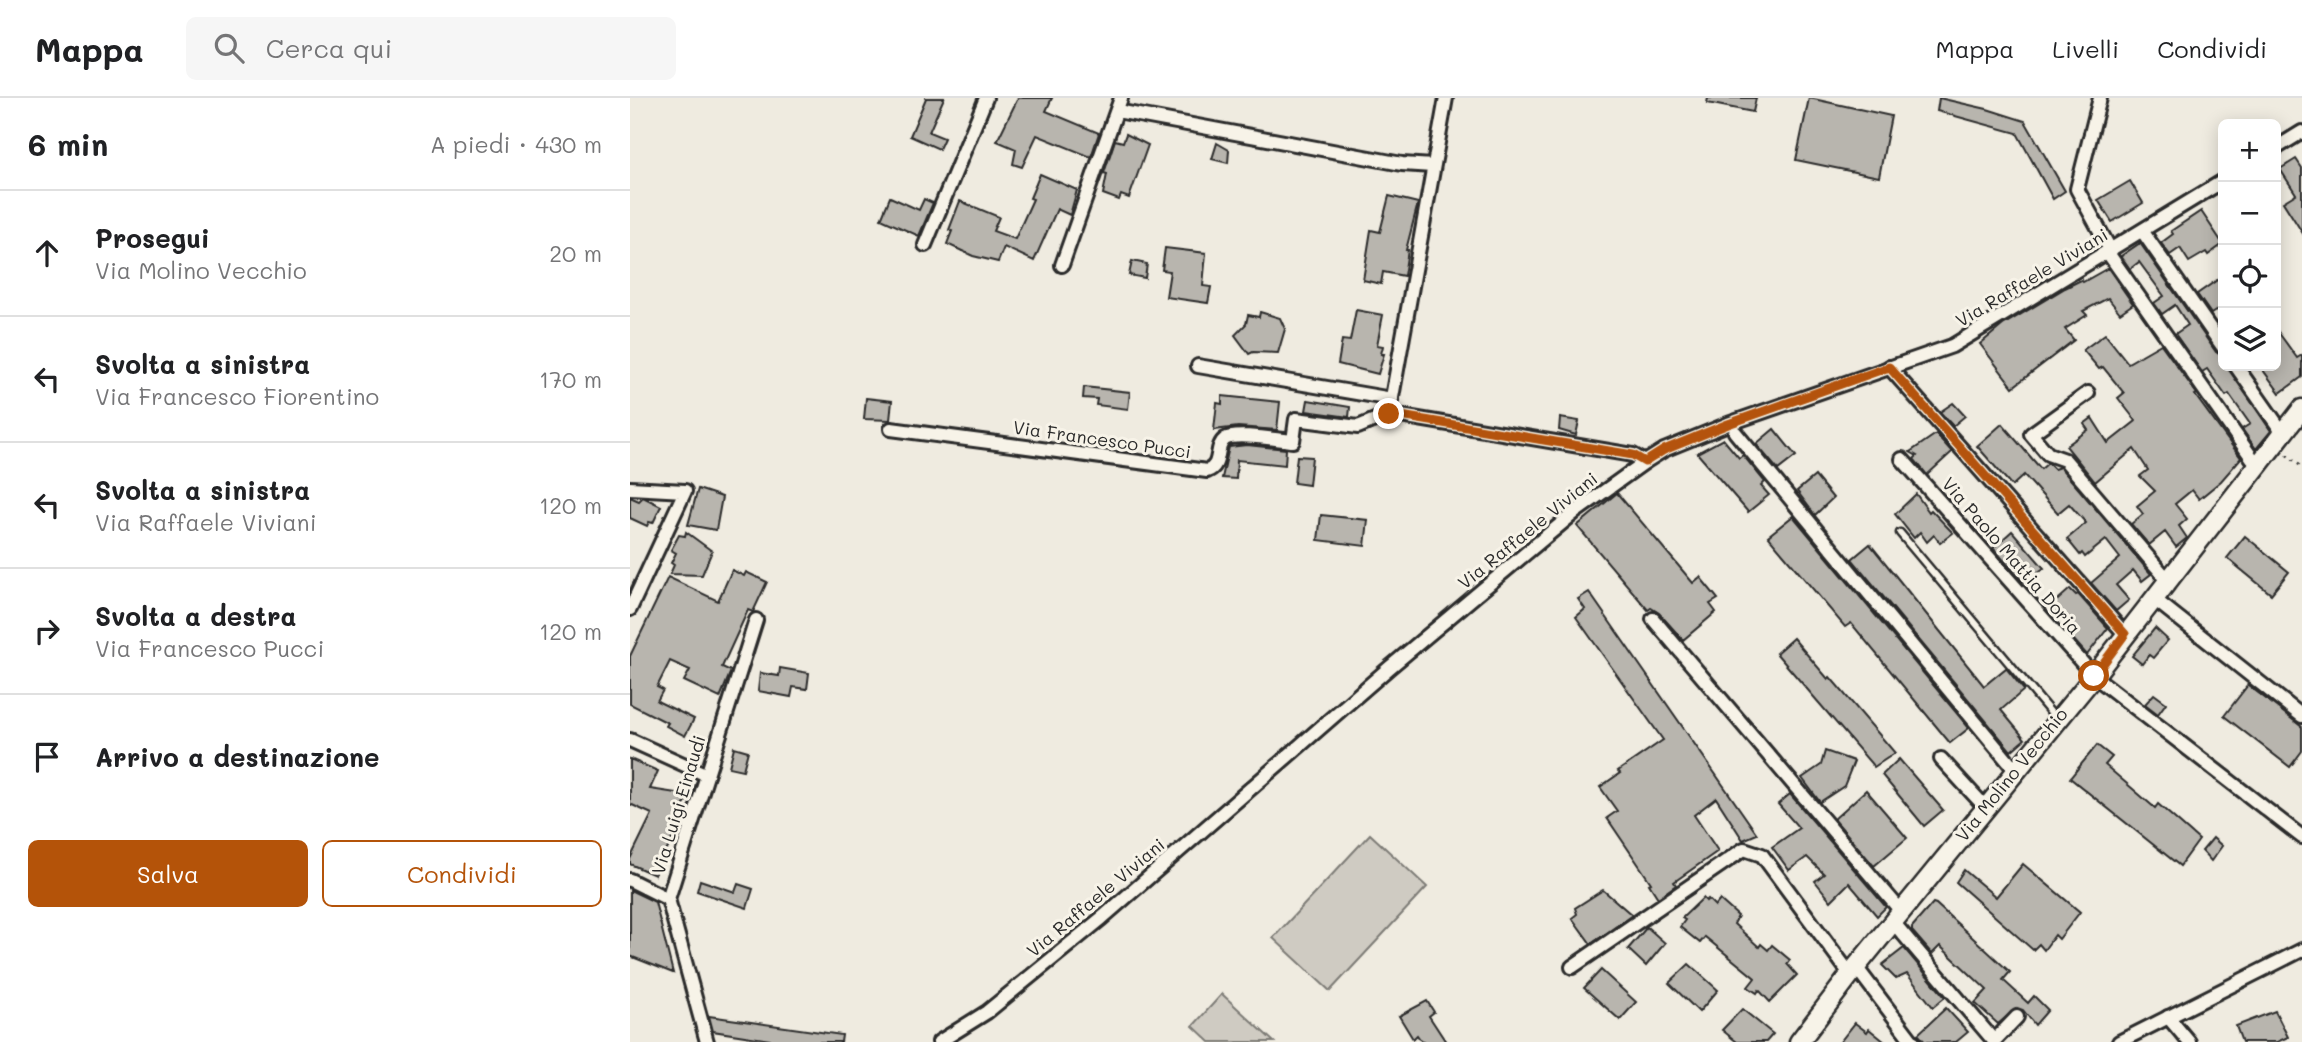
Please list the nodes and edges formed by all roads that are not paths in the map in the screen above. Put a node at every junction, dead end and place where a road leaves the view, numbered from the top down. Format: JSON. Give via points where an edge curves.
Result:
{"nodes":[{"id":1,"x":986,"y":98,"type":"edge"},
{"id":2,"x":1121,"y":98,"type":"edge"},
{"id":3,"x":1446,"y":98,"type":"edge"},
{"id":4,"x":2100,"y":98,"type":"edge"},
{"id":5,"x":1117,"y":111,"type":"junction"},
{"id":6,"x":2302,"y":132,"type":"edge"},
{"id":7,"x":2281,"y":145,"type":"edge"},
{"id":8,"x":1433,"y":166,"type":"junction"},
{"id":9,"x":2221,"y":182,"type":"edge"},
{"id":10,"x":2143,"y":232,"type":"junction"},
{"id":11,"x":925,"y":245,"type":"dead end"},
{"id":12,"x":2109,"y":252,"type":"junction"},
{"id":13,"x":1062,"y":265,"type":"dead end"},
{"id":14,"x":2218,"y":340,"type":"edge"},
{"id":15,"x":1198,"y":366,"type":"dead end"},
{"id":16,"x":1889,"y":367,"type":"junction"},
{"id":17,"x":2239,"y":371,"type":"edge"},
{"id":18,"x":2088,"y":393,"type":"dead end"},
{"id":19,"x":1392,"y":399,"type":"junction"},
{"id":20,"x":2302,"y":409,"type":"edge"},
{"id":21,"x":1389,"y":414,"type":"junction"},
{"id":22,"x":891,"y":429,"type":"dead end"},
{"id":23,"x":1735,"y":432,"type":"dead end"},
{"id":24,"x":2278,"y":439,"type":"junction"},
{"id":25,"x":1902,"y":459,"type":"dead end"},
{"id":26,"x":1645,"y":462,"type":"junction"},
{"id":27,"x":2257,"y":465,"type":"junction"},
{"id":28,"x":630,"y":488,"type":"edge"},
{"id":29,"x":1900,"y":533,"type":"dead end"},
{"id":30,"x":2167,"y":579,"type":"junction"},
{"id":31,"x":2153,"y":598,"type":"junction"},
{"id":32,"x":630,"y":609,"type":"edge"},
{"id":33,"x":1653,"y":619,"type":"dead end"},
{"id":34,"x":756,"y":620,"type":"dead end"},
{"id":35,"x":2125,"y":634,"type":"junction"},
{"id":36,"x":2094,"y":676,"type":"junction"},
{"id":37,"x":2302,"y":716,"type":"edge"},
{"id":38,"x":2057,"y":720,"type":"junction"},
{"id":39,"x":630,"y":740,"type":"edge"},
{"id":40,"x":1941,"y":759,"type":"dead end"},
{"id":41,"x":2016,"y":771,"type":"junction"},
{"id":42,"x":707,"y":775,"type":"junction"},
{"id":43,"x":1986,"y":808,"type":"junction"},
{"id":44,"x":2302,"y":837,"type":"edge"},
{"id":45,"x":630,"y":880,"type":"edge"},
{"id":46,"x":668,"y":899,"type":"junction"},
{"id":47,"x":1897,"y":917,"type":"junction"},
{"id":48,"x":2302,"y":950,"type":"edge"},
{"id":49,"x":1572,"y":967,"type":"dead end"},
{"id":50,"x":1853,"y":971,"type":"junction"},
{"id":51,"x":2017,"y":1017,"type":"dead end"},
{"id":52,"x":2168,"y":1017,"type":"junction"},
{"id":53,"x":706,"y":1042,"type":"edge"},
{"id":54,"x":939,"y":1042,"type":"edge"},
{"id":55,"x":1799,"y":1042,"type":"edge"},
{"id":56,"x":1913,"y":1042,"type":"edge"},
{"id":57,"x":2119,"y":1042,"type":"edge"},
{"id":58,"x":2189,"y":1042,"type":"edge"}],
"edges":[{"from":1,"to":11,"type":"street"},
{"from":2,"to":5,"type":"street"},
{"from":3,"to":8,"type":"street"},
{"from":4,"to":12,"type":"street","via":[[2077,189]]},
{"from":5,"to":8,"type":"street"},
{"from":5,"to":13,"type":"street"},
{"from":6,"to":7,"type":"street"},
{"from":8,"to":19,"type":"street"},
{"from":9,"to":10,"type":"street","name":"Via Raffaele Viviani"},
{"from":10,"to":12,"type":"street","name":"Via Raffaele Viviani"},
{"from":10,"to":14,"type":"street"},
{"from":12,"to":16,"type":"street","name":"Via Raffaele Viviani","via":[[1952,346]]},
{"from":12,"to":27,"type":"street"},
{"from":15,"to":19,"type":"street"},
{"from":16,"to":26,"type":"street","name":"Via Raffaele Viviani","via":[[1728,424]]},
{"from":16,"to":35,"type":"street"},
{"from":17,"to":24,"type":"street"},
{"from":18,"to":30,"type":"street","via":[[2031,434],[2048,454],[2065,460]]},
{"from":19,"to":21,"type":"street"},
{"from":20,"to":24,"type":"street","name":"Via Molino Vecchio"},
{"from":21,"to":22,"type":"street","name":"Via Francesco Pucci","via":[[1358,427],[1296,419],[1293,441],[1227,437],[1217,463],[1207,471]]},
{"from":21,"to":26,"type":"street","via":[[1633,455]]},
{"from":23,"to":41,"type":"street"},
{"from":24,"to":27,"type":"street","name":"Via Molino Vecchio"},
{"from":25,"to":36,"type":"street","name":"Via Paolo Mattia Doria"},
{"from":26,"to":54,"type":"street","name":"Via Raffaele Viviani","via":[[1574,513],[1389,668],[1102,918],[986,1012]]},
{"from":27,"to":30,"type":"street","name":"Via Molino Vecchio"},
{"from":28,"to":32,"type":"street","via":[[685,491]]},
{"from":29,"to":38,"type":"lane"},
{"from":30,"to":31,"type":"street","name":"Via Molino Vecchio"},
{"from":31,"to":35,"type":"street","name":"Via Molino Vecchio"},
{"from":31,"to":37,"type":"street"},
{"from":33,"to":47,"type":"street"},
{"from":34,"to":42,"type":"street","name":"Via Luigi Einaudi"},
{"from":35,"to":36,"type":"street","name":"Via Molino Vecchio"},
{"from":36,"to":38,"type":"street","name":"Via Molino Vecchio"},
{"from":36,"to":44,"type":"street","name":"Via Paolo Mattia Doria"},
{"from":38,"to":41,"type":"street","name":"Via Molino Vecchio"},
{"from":39,"to":42,"type":"street"},
{"from":40,"to":43,"type":"street"},
{"from":41,"to":43,"type":"street","name":"Via Molino Vecchio"},
{"from":42,"to":46,"type":"street","name":"Via Luigi Einaudi"},
{"from":43,"to":47,"type":"street","name":"Via Molino Vecchio"},
{"from":45,"to":46,"type":"street"},
{"from":46,"to":53,"type":"street","name":"Via Luigi Einaudi"},
{"from":47,"to":50,"type":"street","name":"Via Molino Vecchio"},
{"from":47,"to":51,"type":"street","via":[[1994,1041]]},
{"from":48,"to":52,"type":"street"},
{"from":49,"to":50,"type":"street","via":[[1744,849],[1762,855]]},
{"from":50,"to":55,"type":"street","name":"Via Molino Vecchio"},
{"from":50,"to":56,"type":"street"},
{"from":52,"to":57,"type":"street"},
{"from":52,"to":58,"type":"street"}]}
